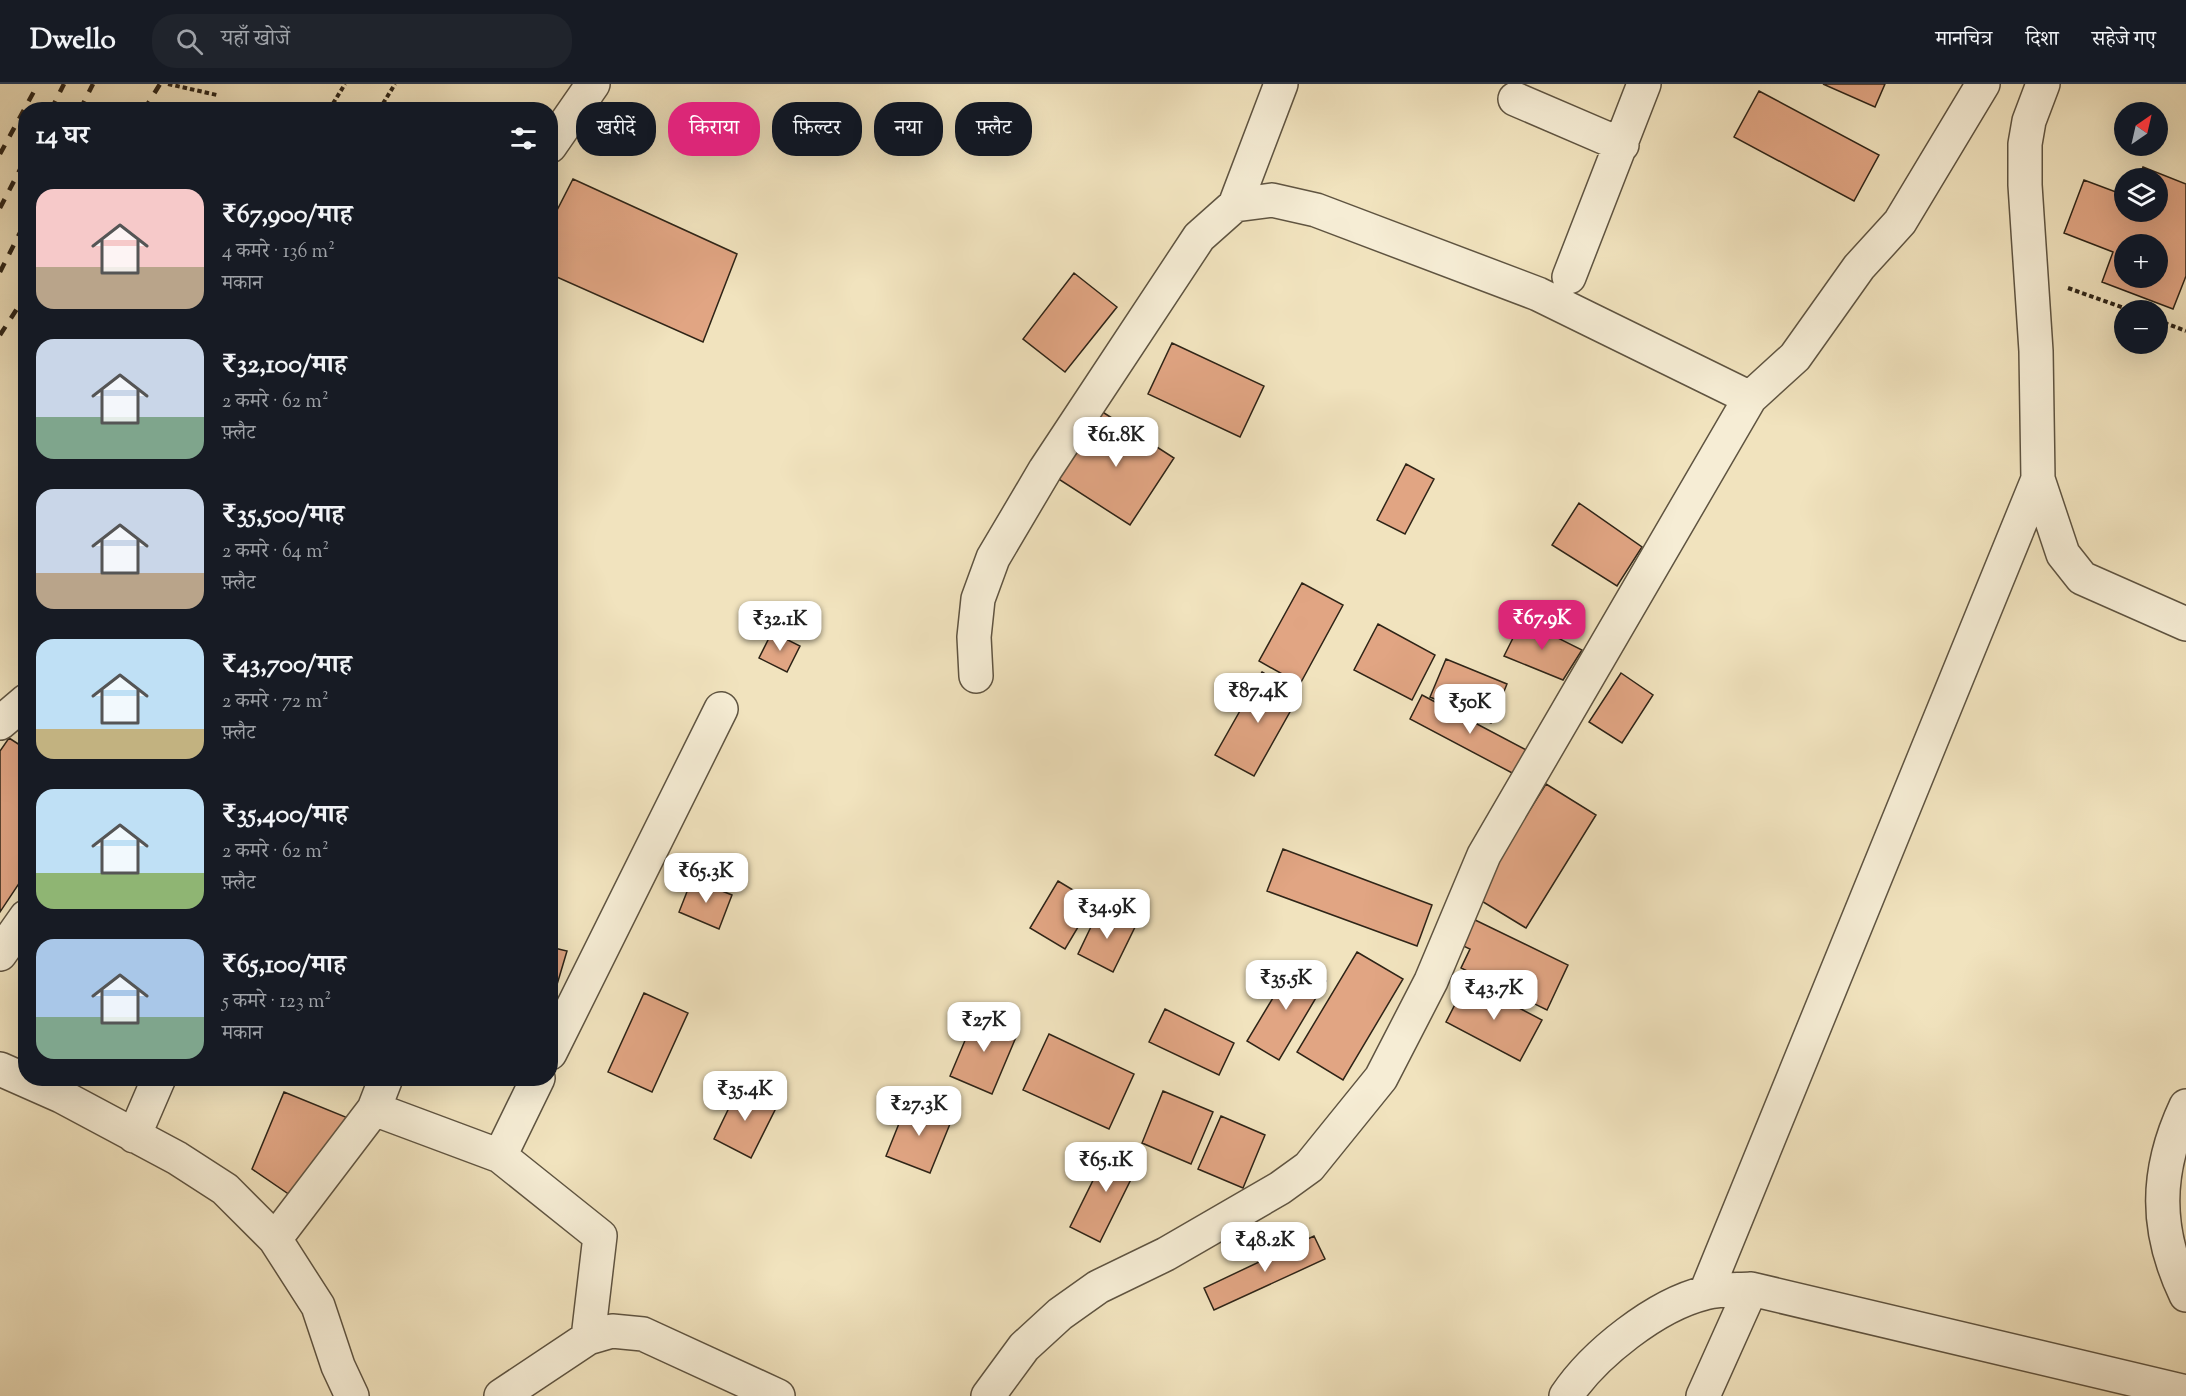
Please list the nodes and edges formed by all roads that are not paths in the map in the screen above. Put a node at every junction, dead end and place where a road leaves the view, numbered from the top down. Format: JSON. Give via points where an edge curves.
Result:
{"nodes":[{"id":1,"x":593,"y":84,"type":"edge"},
{"id":2,"x":1281,"y":84,"type":"edge"},
{"id":3,"x":1644,"y":84,"type":"edge"},
{"id":4,"x":1983,"y":84,"type":"edge"},
{"id":5,"x":2043,"y":84,"type":"edge"},
{"id":6,"x":1515,"y":99,"type":"dead end"},
{"id":7,"x":558,"y":134,"type":"edge"},
{"id":8,"x":1622,"y":145,"type":"junction"},
{"id":9,"x":1235,"y":205,"type":"junction"},
{"id":10,"x":1569,"y":277,"type":"dead end"},
{"id":11,"x":1750,"y":398,"type":"junction"},
{"id":12,"x":2038,"y":478,"type":"junction"},
{"id":13,"x":2186,"y":624,"type":"edge"},
{"id":14,"x":976,"y":676,"type":"dead end"},
{"id":15,"x":18,"y":708,"type":"edge"},
{"id":16,"x":721,"y":709,"type":"dead end"},
{"id":17,"x":0,"y":723,"type":"edge"},
{"id":18,"x":18,"y":928,"type":"edge"},
{"id":19,"x":0,"y":954,"type":"edge"},
{"id":20,"x":558,"y":1037,"type":"edge"},
{"id":21,"x":0,"y":1069,"type":"edge"},
{"id":22,"x":18,"y":1077,"type":"edge"},
{"id":23,"x":38,"y":1086,"type":"edge"},
{"id":24,"x":156,"y":1086,"type":"edge"},
{"id":25,"x":383,"y":1086,"type":"edge"},
{"id":26,"x":534,"y":1086,"type":"edge"},
{"id":27,"x":2186,"y":1106,"type":"edge"},
{"id":28,"x":374,"y":1109,"type":"junction"},
{"id":29,"x":134,"y":1136,"type":"junction"},
{"id":30,"x":500,"y":1156,"type":"junction"},
{"id":31,"x":275,"y":1239,"type":"junction"},
{"id":32,"x":1751,"y":1288,"type":"junction"},
{"id":33,"x":1706,"y":1292,"type":"junction"},
{"id":34,"x":2186,"y":1295,"type":"edge"},
{"id":35,"x":588,"y":1338,"type":"junction"},
{"id":36,"x":2186,"y":1392,"type":"edge"},
{"id":37,"x":352,"y":1396,"type":"edge"},
{"id":38,"x":501,"y":1396,"type":"edge"},
{"id":39,"x":778,"y":1396,"type":"edge"},
{"id":40,"x":988,"y":1396,"type":"edge"},
{"id":41,"x":1566,"y":1396,"type":"edge"},
{"id":42,"x":1703,"y":1396,"type":"edge"}],
"edges":[{"from":1,"to":7,"type":"street"},
{"from":2,"to":9,"type":"street"},
{"from":3,"to":8,"type":"street"},
{"from":4,"to":11,"type":"street","via":[[1900,222],[1859,267],[1795,357]]},
{"from":5,"to":12,"type":"street","via":[[2025,144]]},
{"from":6,"to":8,"type":"street"},
{"from":8,"to":10,"type":"street"},
{"from":9,"to":11,"type":"street","via":[[1272,200],[1316,210],[1538,294]]},
{"from":9,"to":14,"type":"street","via":[[1199,237],[1045,470],[993,558],[978,599],[974,637]]},
{"from":11,"to":40,"type":"street","via":[[1484,855],[1431,981],[1381,1078],[1310,1167],[1166,1254],[1098,1287],[1024,1347]]},
{"from":12,"to":13,"type":"street","via":[[2063,554],[2082,578]]},
{"from":12,"to":33,"type":"street"},
{"from":15,"to":17,"type":"street"},
{"from":16,"to":20,"type":"street"},
{"from":18,"to":19,"type":"street"},
{"from":21,"to":22,"type":"street"},
{"from":23,"to":29,"type":"street"},
{"from":24,"to":29,"type":"street"},
{"from":25,"to":28,"type":"street"},
{"from":26,"to":30,"type":"street"},
{"from":27,"to":34,"type":"street","via":[[2176,1127],[2162,1180],[2166,1242]]},
{"from":28,"to":30,"type":"street"},
{"from":28,"to":31,"type":"street"},
{"from":29,"to":31,"type":"street","via":[[225,1189]]},
{"from":30,"to":35,"type":"street","via":[[600,1236]]},
{"from":31,"to":37,"type":"street","via":[[318,1306]]},
{"from":32,"to":33,"type":"street"},
{"from":32,"to":36,"type":"street"},
{"from":32,"to":42,"type":"street"},
{"from":33,"to":41,"type":"street","via":[[1672,1306],[1632,1330],[1592,1364]]},
{"from":35,"to":38,"type":"street"},
{"from":35,"to":39,"type":"street","via":[[612,1331],[643,1334]]}]}
